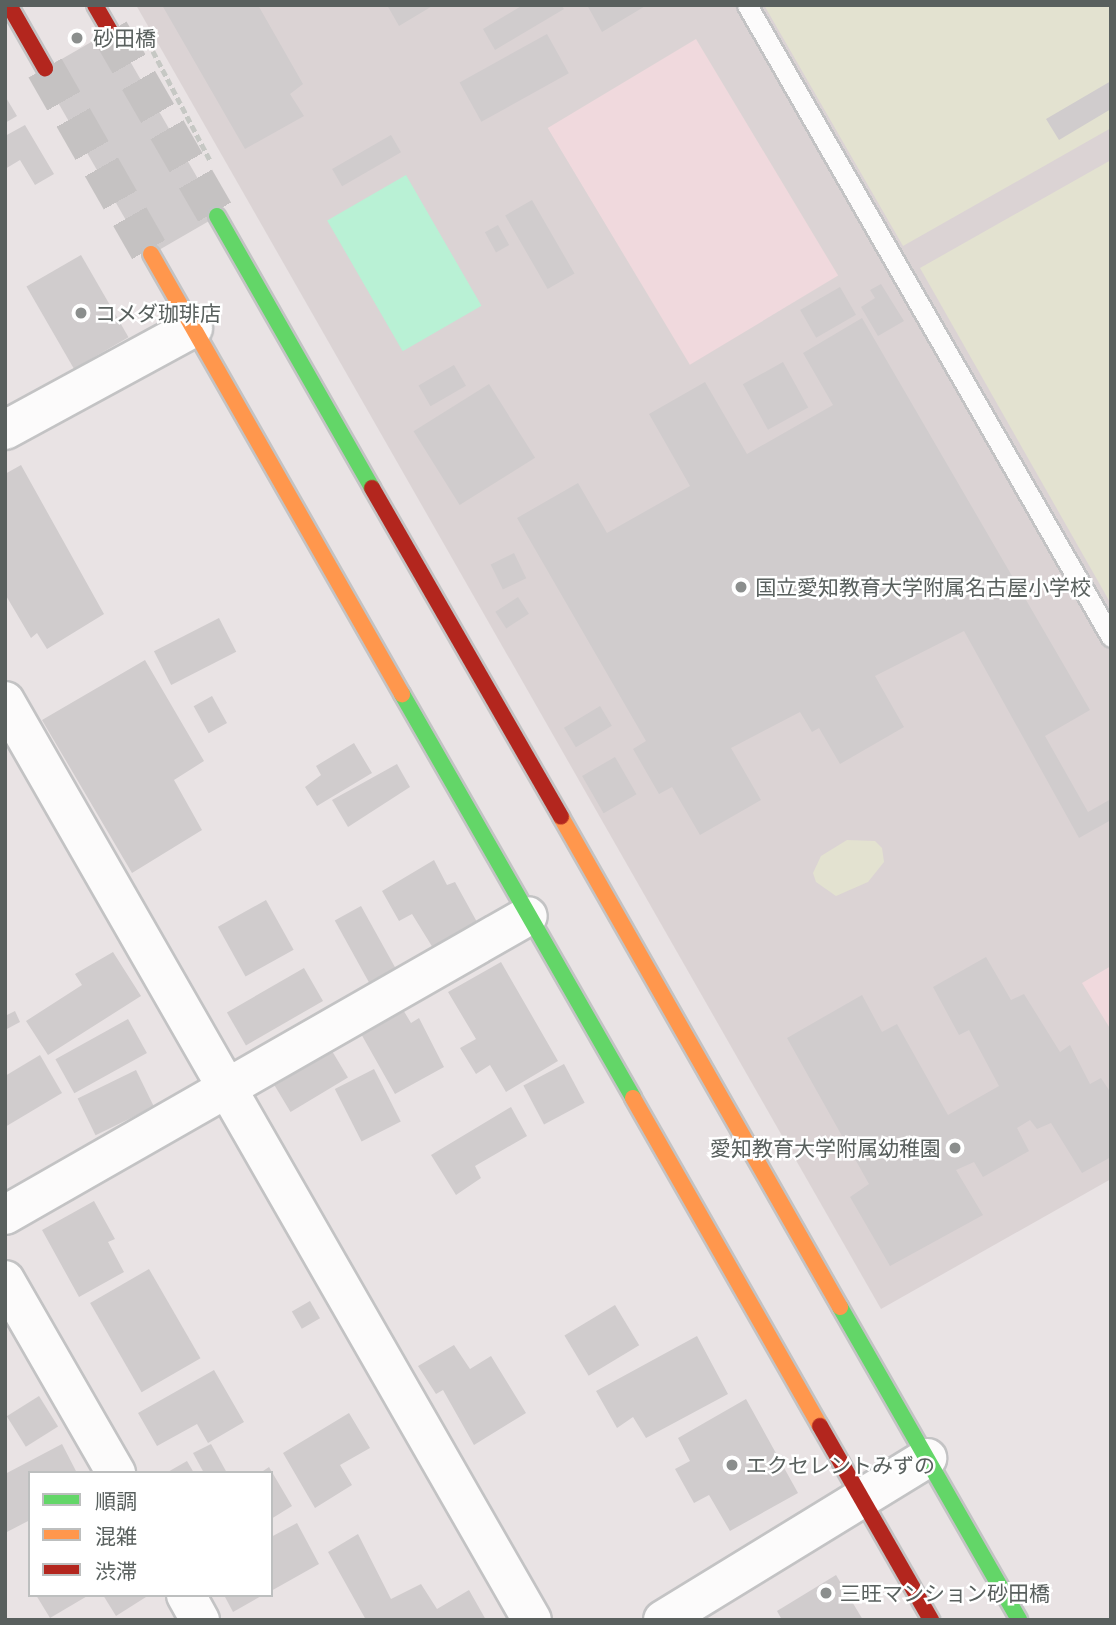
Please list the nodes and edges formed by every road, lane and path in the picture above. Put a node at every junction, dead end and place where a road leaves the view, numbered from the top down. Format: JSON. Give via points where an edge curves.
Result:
{"nodes":[{"id":1,"x":9,"y":5,"type":"edge"},
{"id":2,"x":95,"y":5,"type":"edge"},
{"id":3,"x":747,"y":5,"type":"edge"},
{"id":4,"x":110,"y":31,"type":"tunnel mouth"},
{"id":5,"x":153,"y":51,"type":"dead end"},
{"id":6,"x":45,"y":68,"type":"tunnel mouth"},
{"id":7,"x":211,"y":160,"type":"dead end"},
{"id":8,"x":217,"y":216,"type":"tunnel mouth"},
{"id":9,"x":151,"y":254,"type":"tunnel mouth"},
{"id":10,"x":193,"y":328,"type":"junction"},
{"id":11,"x":5,"y":430,"type":"edge"},
{"id":12,"x":1111,"y":637,"type":"edge"},
{"id":13,"x":5,"y":701,"type":"edge"},
{"id":14,"x":528,"y":916,"type":"junction"},
{"id":15,"x":227,"y":1090,"type":"junction"},
{"id":16,"x":5,"y":1214,"type":"edge"},
{"id":17,"x":5,"y":1280,"type":"edge"},
{"id":18,"x":927,"y":1458,"type":"junction"},
{"id":19,"x":115,"y":1471,"type":"edge"},
{"id":20,"x":860,"y":1500,"type":"junction"},
{"id":21,"x":187,"y":1597,"type":"edge"},
{"id":22,"x":200,"y":1620,"type":"edge"},
{"id":23,"x":532,"y":1620,"type":"edge"},
{"id":24,"x":663,"y":1620,"type":"edge"},
{"id":25,"x":931,"y":1620,"type":"edge"},
{"id":26,"x":1019,"y":1620,"type":"edge"}],
"edges":[{"from":1,"to":6,"type":"street"},
{"from":2,"to":4,"type":"street"},
{"from":3,"to":12,"type":"lane"},
{"from":5,"to":7,"type":"path"},
{"from":8,"to":18,"type":"street"},
{"from":9,"to":10,"type":"street"},
{"from":10,"to":11,"type":"street"},
{"from":10,"to":14,"type":"street"},
{"from":13,"to":15,"type":"street"},
{"from":14,"to":15,"type":"street"},
{"from":14,"to":20,"type":"street"},
{"from":15,"to":16,"type":"street"},
{"from":15,"to":23,"type":"street"},
{"from":17,"to":19,"type":"street"},
{"from":18,"to":20,"type":"street"},
{"from":18,"to":26,"type":"street"},
{"from":20,"to":24,"type":"street"},
{"from":20,"to":25,"type":"street"},
{"from":21,"to":22,"type":"street"}]}
